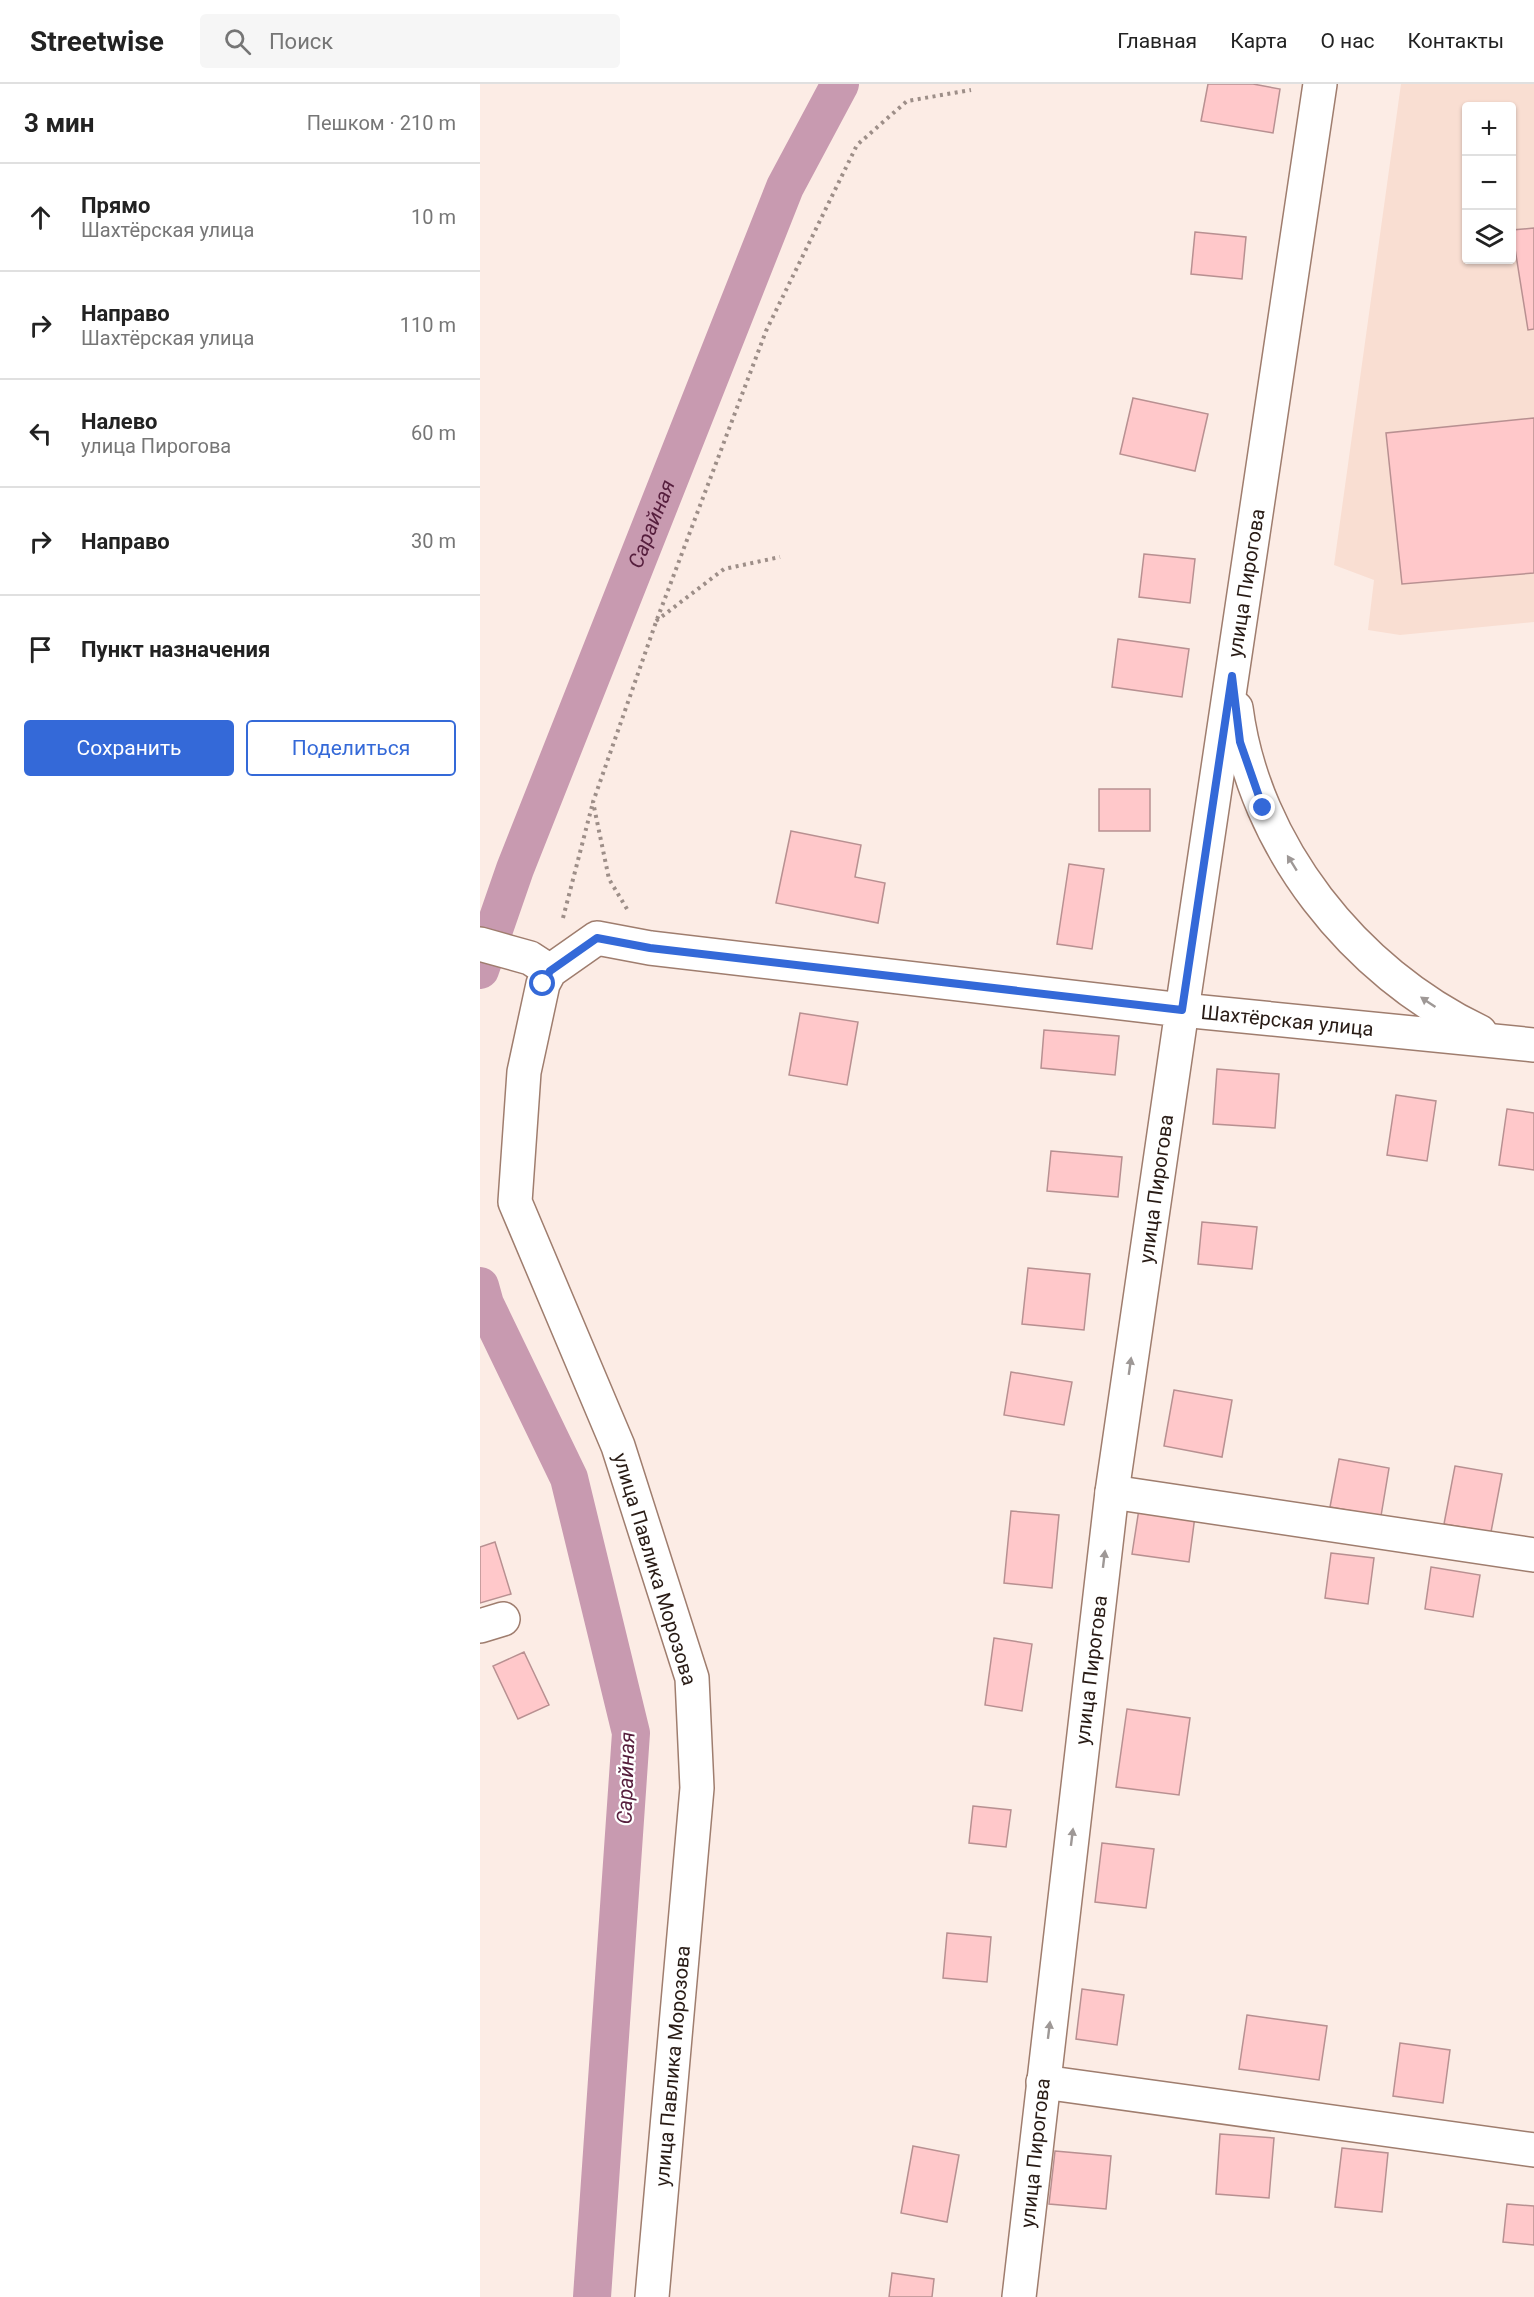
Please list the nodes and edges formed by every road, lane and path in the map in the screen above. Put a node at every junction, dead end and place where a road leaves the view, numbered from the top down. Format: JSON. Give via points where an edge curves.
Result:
{"nodes":[{"id":1,"x":1320,"y":84,"type":"edge"},
{"id":2,"x":971,"y":90,"type":"dead end"},
{"id":3,"x":780,"y":557,"type":"dead end"},
{"id":4,"x":656,"y":622,"type":"junction"},
{"id":5,"x":1232,"y":676,"type":"junction"},
{"id":6,"x":592,"y":802,"type":"junction"},
{"id":7,"x":480,"y":944,"type":"edge"},
{"id":8,"x":650,"y":948,"type":"junction"},
{"id":9,"x":540,"y":964,"type":"junction"},
{"id":10,"x":1182,"y":1010,"type":"junction"},
{"id":11,"x":1497,"y":1040,"type":"junction"},
{"id":12,"x":1534,"y":1045,"type":"edge"},
{"id":13,"x":1112,"y":1492,"type":"junction"},
{"id":14,"x":1534,"y":1555,"type":"edge"},
{"id":15,"x":1043,"y":2082,"type":"junction"},
{"id":16,"x":1534,"y":2150,"type":"edge"},
{"id":17,"x":652,"y":2297,"type":"edge"},
{"id":18,"x":1019,"y":2297,"type":"edge"}],
"edges":[{"from":1,"to":5,"type":"street","name":"улица Пирогова"},
{"from":2,"to":4,"type":"path","via":[[907,101],[857,145],[766,331]]},
{"from":3,"to":4,"type":"path","via":[[724,569]]},
{"from":4,"to":6,"type":"path"},
{"from":5,"to":10,"type":"street","name":"улица Пирогова"},
{"from":11,"to":5,"type":"street","one_way":true,"via":[[1446,1014],[1381,966],[1343,928],[1296,870],[1277,839],[1240,742]]},
{"from":6,"to":8,"type":"path","via":[[609,879]]},
{"from":6,"to":9,"type":"path"},
{"from":7,"to":9,"type":"street"},
{"from":8,"to":9,"type":"street","name":"Шахтёрская улица","via":[[597,938]]},
{"from":8,"to":10,"type":"street","name":"Шахтёрская улица"},
{"from":9,"to":17,"type":"street","name":"улица Павлика Морозова","via":[[543,984],[524,1072],[515,1202],[618,1446],[692,1678],[697,1788]]},
{"from":10,"to":11,"type":"street","name":"Шахтёрская улица"},
{"from":13,"to":10,"type":"street","name":"улица Пирогова","one_way":true},
{"from":11,"to":12,"type":"street","name":"Шахтёрская улица"},
{"from":13,"to":14,"type":"street"},
{"from":15,"to":13,"type":"street","name":"улица Пирогова","one_way":true},
{"from":15,"to":16,"type":"street"},
{"from":15,"to":18,"type":"street","name":"улица Пирогова"}]}
